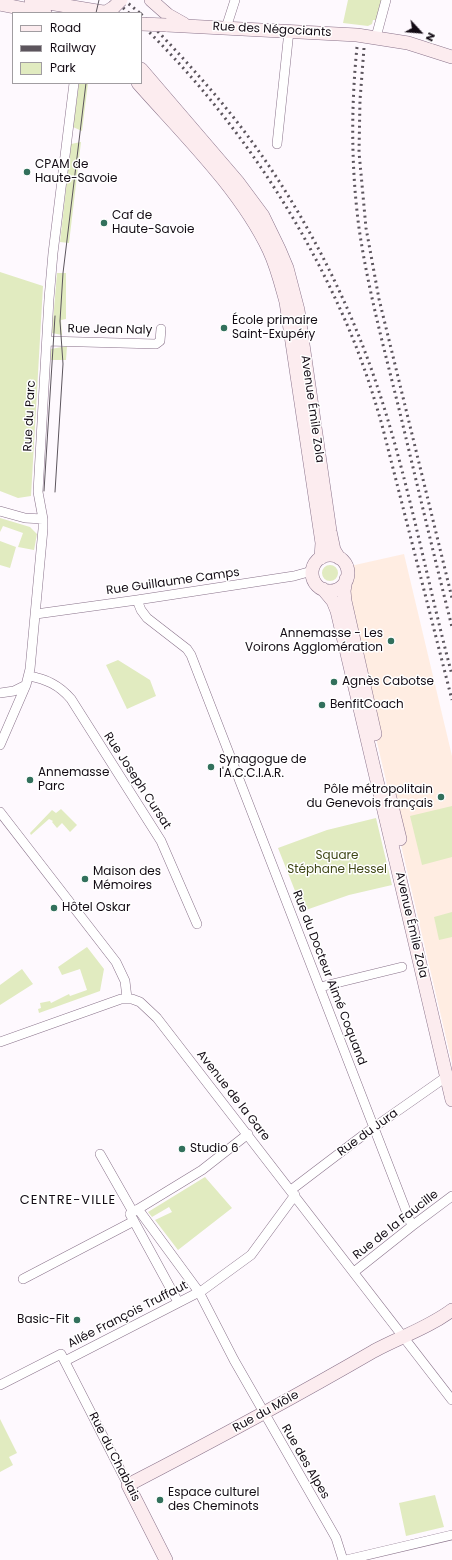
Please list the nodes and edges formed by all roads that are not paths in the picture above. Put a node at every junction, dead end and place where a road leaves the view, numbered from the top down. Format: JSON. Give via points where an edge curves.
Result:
{"nodes":[{"id":1,"x":31,"y":0,"type":"edge"},
{"id":2,"x":151,"y":0,"type":"edge"},
{"id":3,"x":235,"y":0,"type":"edge"},
{"id":4,"x":386,"y":0,"type":"edge"},
{"id":5,"x":118,"y":3,"type":"edge"},
{"id":6,"x":0,"y":4,"type":"edge"},
{"id":7,"x":82,"y":11,"type":"edge"},
{"id":8,"x":163,"y":11,"type":"junction"},
{"id":9,"x":40,"y":12,"type":"edge"},
{"id":10,"x":142,"y":24,"type":"edge"},
{"id":11,"x":165,"y":25,"type":"junction"},
{"id":12,"x":188,"y":25,"type":"junction"},
{"id":13,"x":226,"y":28,"type":"junction"},
{"id":14,"x":289,"y":31,"type":"junction"},
{"id":15,"x":376,"y":37,"type":"junction"},
{"id":16,"x":452,"y":57,"type":"edge"},
{"id":17,"x":142,"y":70,"type":"edge"},
{"id":18,"x":74,"y":84,"type":"edge"},
{"id":19,"x":139,"y":84,"type":"edge"},
{"id":20,"x":277,"y":144,"type":"dead end"},
{"id":21,"x":161,"y":329,"type":"dead end"},
{"id":22,"x":47,"y":341,"type":"junction"},
{"id":23,"x":0,"y":511,"type":"edge"},
{"id":24,"x":43,"y":519,"type":"junction"},
{"id":25,"x":320,"y":558,"type":"junction"},
{"id":26,"x":339,"y":558,"type":"junction"},
{"id":27,"x":312,"y":571,"type":"junction"},
{"id":28,"x":346,"y":579,"type":"junction"},
{"id":29,"x":323,"y":590,"type":"junction"},
{"id":30,"x":137,"y":600,"type":"junction"},
{"id":31,"x":36,"y":614,"type":"junction"},
{"id":32,"x":27,"y":680,"type":"junction"},
{"id":33,"x":0,"y":693,"type":"edge"},
{"id":34,"x":0,"y":745,"type":"edge"},
{"id":35,"x":0,"y":812,"type":"edge"},
{"id":36,"x":197,"y":924,"type":"dead end"},
{"id":37,"x":402,"y":967,"type":"dead end"},
{"id":38,"x":320,"y":987,"type":"junction"},
{"id":39,"x":127,"y":998,"type":"junction"},
{"id":40,"x":0,"y":1042,"type":"edge"},
{"id":41,"x":452,"y":1063,"type":"edge"},
{"id":42,"x":446,"y":1076,"type":"junction"},
{"id":43,"x":452,"y":1100,"type":"edge"},
{"id":44,"x":374,"y":1128,"type":"junction"},
{"id":45,"x":248,"y":1134,"type":"junction"},
{"id":46,"x":100,"y":1154,"type":"dead end"},
{"id":47,"x":293,"y":1193,"type":"junction"},
{"id":48,"x":452,"y":1196,"type":"edge"},
{"id":49,"x":135,"y":1214,"type":"junction"},
{"id":50,"x":412,"y":1226,"type":"junction"},
{"id":51,"x":354,"y":1272,"type":"junction"},
{"id":52,"x":23,"y":1278,"type":"dead end"},
{"id":53,"x":201,"y":1291,"type":"junction"},
{"id":54,"x":178,"y":1302,"type":"junction"},
{"id":55,"x":452,"y":1310,"type":"edge"},
{"id":56,"x":403,"y":1336,"type":"junction"},
{"id":57,"x":63,"y":1358,"type":"junction"},
{"id":58,"x":0,"y":1385,"type":"edge"},
{"id":59,"x":452,"y":1400,"type":"edge"},
{"id":60,"x":264,"y":1413,"type":"junction"},
{"id":61,"x":128,"y":1485,"type":"junction"},
{"id":62,"x":452,"y":1535,"type":"edge"},
{"id":63,"x":166,"y":1560,"type":"edge"},
{"id":64,"x":343,"y":1560,"type":"edge"},
{"id":65,"x":346,"y":1560,"type":"edge"}],
"edges":[{"from":1,"to":7,"type":"street"},
{"from":2,"to":8,"type":"street","name":"Rue des Négociants"},
{"from":3,"to":13,"type":"street"},
{"from":4,"to":15,"type":"street"},
{"from":5,"to":7,"type":"street","via":[[104,12]]},
{"from":6,"to":9,"type":"street"},
{"from":8,"to":11,"type":"street"},
{"from":8,"to":12,"type":"street","name":"Rue des Négociants"},
{"from":10,"to":11,"type":"street","name":"Rue des Négociants","bridge":true},
{"from":11,"to":12,"type":"street","name":"Rue des Négociants"},
{"from":12,"to":13,"type":"street","name":"Rue des Négociants"},
{"from":13,"to":14,"type":"street","name":"Rue des Négociants"},
{"from":14,"to":15,"type":"street","name":"Rue des Négociants"},
{"from":14,"to":20,"type":"street"},
{"from":15,"to":16,"type":"street","via":[[412,44]]},
{"from":17,"to":26,"type":"street","name":"Avenue Émile Zola","via":[[242,187],[263,216],[279,249],[298,310],[330,530],[334,550]]},
{"from":18,"to":22,"type":"street","name":"Rue du Parc","via":[[53,253]]},
{"from":19,"to":25,"type":"street","name":"Avenue Émile Zola","via":[[242,204],[262,236],[277,270],[286,302],[322,542]]},
{"from":21,"to":22,"type":"street","name":"Rue Jean Naly","via":[[160,341],[156,344]]},
{"from":22,"to":24,"type":"street","name":"Rue du Parc","via":[[38,486]]},
{"from":23,"to":24,"type":"street","via":[[25,518]]},
{"from":24,"to":31,"type":"street","name":"Rue du Parc"},
{"from":25,"to":26,"type":"street","via":[[331,555]]},
{"from":25,"to":27,"type":"street"},
{"from":26,"to":28,"type":"street","via":[[346,567]]},
{"from":27,"to":29,"type":"street","via":[[315,583]]},
{"from":27,"to":30,"type":"street","name":"Rue Guillaume Camps"},
{"from":28,"to":29,"type":"street","via":[[336,589]]},
{"from":28,"to":41,"type":"street","name":"Avenue Émile Zola","via":[[344,596],[348,618]]},
{"from":29,"to":42,"type":"street","name":"Avenue Émile Zola","via":[[333,601],[337,611]]},
{"from":30,"to":31,"type":"street","name":"Rue Guillaume Camps"},
{"from":30,"to":38,"type":"street","name":"Rue du Docteur Aimé Coquand","via":[[145,616],[187,649],[190,655]]},
{"from":31,"to":32,"type":"street","name":"Rue du Parc"},
{"from":32,"to":33,"type":"street","via":[[14,691]]},
{"from":32,"to":34,"type":"street","name":"Rue du Parc"},
{"from":32,"to":36,"type":"street","name":"Rue Joseph Cursat","via":[[52,683],[71,699],[161,841]]},
{"from":35,"to":39,"type":"street","via":[[116,962],[125,981]]},
{"from":37,"to":38,"type":"street"},
{"from":38,"to":44,"type":"street","name":"Rue du Docteur Aimé Coquand"},
{"from":39,"to":40,"type":"street"},
{"from":39,"to":45,"type":"street","name":"Avenue de la Gare","via":[[147,1007]]},
{"from":42,"to":43,"type":"street","name":"Avenue Émile Zola"},
{"from":42,"to":44,"type":"street","name":"Rue du Jura"},
{"from":44,"to":47,"type":"street","name":"Rue du Jura"},
{"from":44,"to":50,"type":"street","name":"Rue du Docteur Aimé Coquand"},
{"from":45,"to":47,"type":"street","name":"Avenue de la Gare"},
{"from":45,"to":49,"type":"street","via":[[202,1170]]},
{"from":46,"to":49,"type":"street"},
{"from":47,"to":51,"type":"street","name":"Avenue de la Gare"},
{"from":47,"to":53,"type":"street","name":"Rue du Jura","via":[[254,1252]]},
{"from":48,"to":50,"type":"street","name":"Rue de la Faucille"},
{"from":49,"to":52,"type":"street"},
{"from":49,"to":53,"type":"street","name":"Rue des Alpes"},
{"from":49,"to":54,"type":"street"},
{"from":50,"to":51,"type":"street","name":"Rue de la Faucille"},
{"from":51,"to":56,"type":"street","name":"Avenue de la Gare"},
{"from":53,"to":54,"type":"street","name":"Allée François Truffaut"},
{"from":53,"to":60,"type":"street","name":"Rue des Alpes","via":[[220,1335]]},
{"from":54,"to":57,"type":"street","name":"Allée François Truffaut"},
{"from":55,"to":56,"type":"street","name":"Rue du Môle","via":[[431,1324]]},
{"from":56,"to":59,"type":"street","name":"Avenue de la Gare"},
{"from":56,"to":60,"type":"street","name":"Rue du Môle"},
{"from":57,"to":58,"type":"street","name":"Allée François Truffaut"},
{"from":57,"to":61,"type":"street","name":"Rue du Chablais"},
{"from":60,"to":61,"type":"street","name":"Rue du Môle"},
{"from":60,"to":64,"type":"street","name":"Rue des Alpes","via":[[336,1538]]},
{"from":61,"to":63,"type":"street","name":"Rue du Chablais"},
{"from":62,"to":65,"type":"street"}]}
